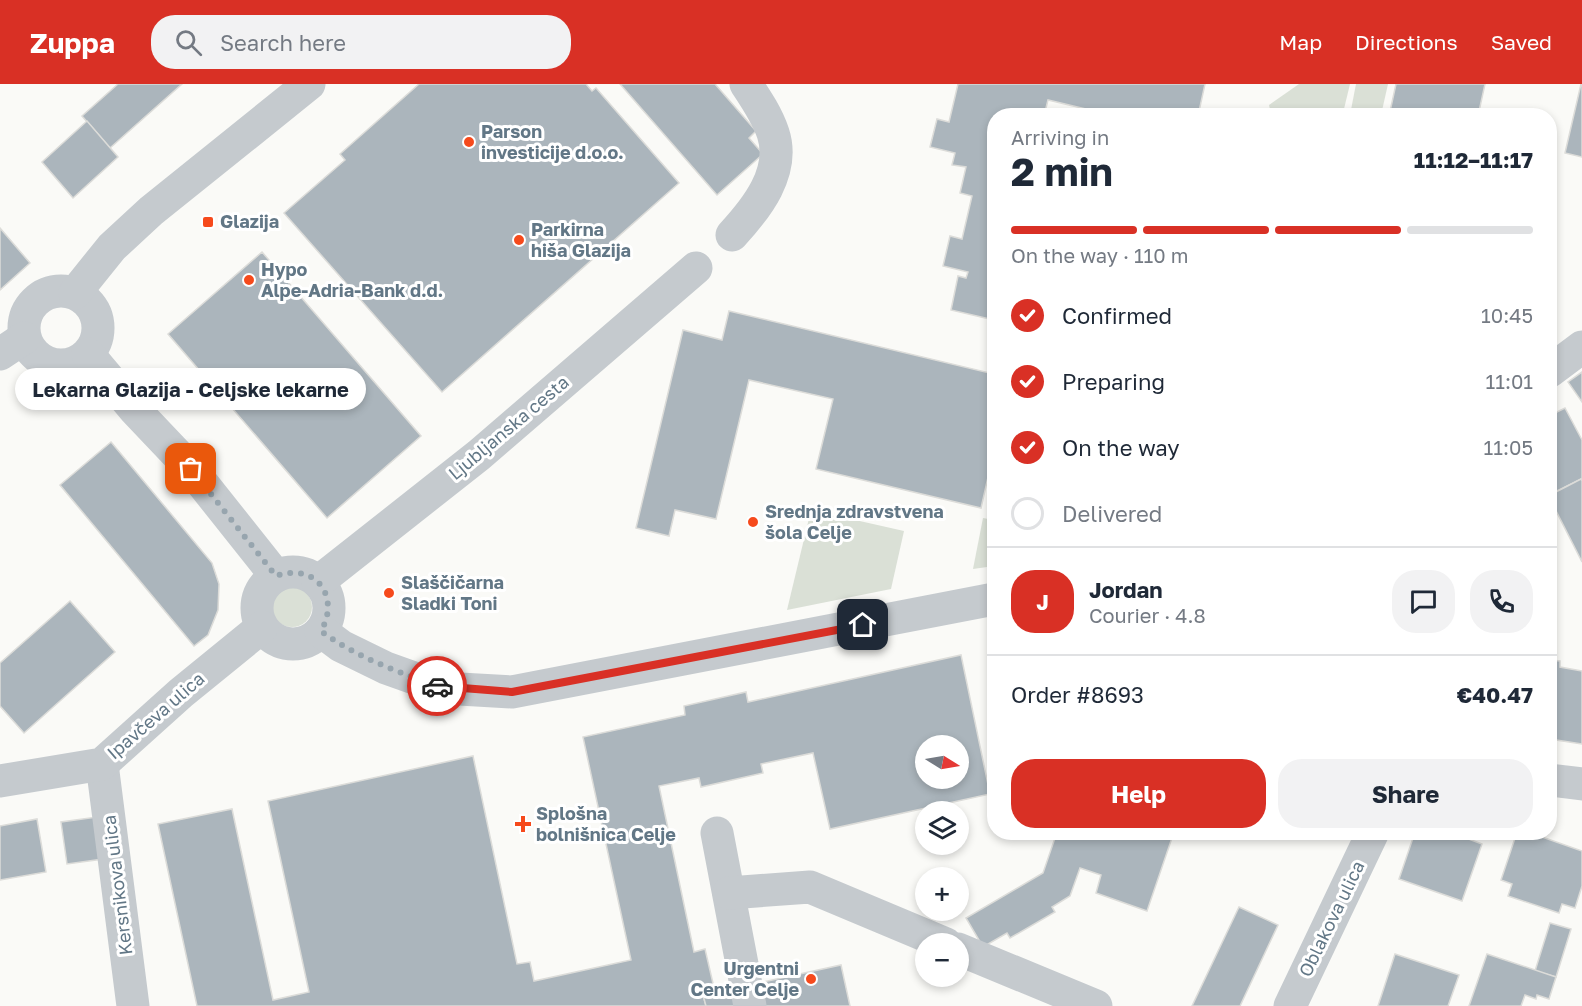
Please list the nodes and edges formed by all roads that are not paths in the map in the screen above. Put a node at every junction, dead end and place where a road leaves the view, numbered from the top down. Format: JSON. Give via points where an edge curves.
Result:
{"nodes":[{"id":1,"x":309,"y":84,"type":"edge"},
{"id":2,"x":746,"y":84,"type":"edge"},
{"id":3,"x":732,"y":235,"type":"dead end"},
{"id":4,"x":696,"y":268,"type":"dead end"},
{"id":5,"x":75,"y":293,"type":"junction"},
{"id":6,"x":12,"y":346,"type":"edge"},
{"id":7,"x":1582,"y":347,"type":"edge"},
{"id":8,"x":88,"y":354,"type":"junction"},
{"id":9,"x":1557,"y":366,"type":"edge"},
{"id":10,"x":276,"y":576,"type":"junction"},
{"id":11,"x":318,"y":582,"type":"junction"},
{"id":12,"x":987,"y":600,"type":"edge"},
{"id":13,"x":262,"y":627,"type":"junction"},
{"id":14,"x":321,"y":631,"type":"junction"},
{"id":15,"x":102,"y":764,"type":"junction"},
{"id":16,"x":0,"y":781,"type":"edge"},
{"id":17,"x":1557,"y":781,"type":"edge"},
{"id":18,"x":1582,"y":784,"type":"edge"},
{"id":19,"x":717,"y":833,"type":"dead end"},
{"id":20,"x":1369,"y":840,"type":"edge"},
{"id":21,"x":729,"y":893,"type":"junction"},
{"id":22,"x":920,"y":933,"type":"edge"},
{"id":23,"x":969,"y":954,"type":"edge"},
{"id":24,"x":133,"y":1006,"type":"edge"},
{"id":25,"x":750,"y":1006,"type":"edge"},
{"id":26,"x":1096,"y":1006,"type":"edge"},
{"id":27,"x":1290,"y":1006,"type":"edge"}],
"edges":[{"from":1,"to":5,"type":"street","via":[[151,211],[112,247]]},
{"from":2,"to":3,"type":"street","via":[[773,134],[776,158],[763,197]]},
{"from":4,"to":11,"type":"street","name":"Ljubljanska cesta","via":[[479,455]]},
{"from":5,"to":6,"type":"street","via":[[55,291],[36,300]]},
{"from":5,"to":8,"type":"street","via":[[90,304],[98,320],[97,338]]},
{"from":6,"to":8,"type":"street","via":[[51,365],[71,364]]},
{"from":7,"to":9,"type":"street"},
{"from":8,"to":10,"type":"street","via":[[191,469]]},
{"from":10,"to":11,"type":"street","via":[[298,572]]},
{"from":10,"to":13,"type":"street","via":[[260,593],[257,604]]},
{"from":11,"to":14,"type":"street","via":[[325,591],[329,611]]},
{"from":12,"to":14,"type":"street","via":[[512,692],[442,688],[386,668],[341,646]]},
{"from":13,"to":14,"type":"street","via":[[270,636],[290,644],[312,639]]},
{"from":13,"to":15,"type":"street","name":"Ipavčeva ulica"},
{"from":15,"to":16,"type":"street","name":"Ipavčeva ulica"},
{"from":15,"to":24,"type":"street","name":"Kersnikova ulica"},
{"from":17,"to":18,"type":"street"},
{"from":19,"to":21,"type":"street"},
{"from":20,"to":27,"type":"street","name":"Oblakova ulica"},
{"from":21,"to":22,"type":"street","via":[[810,887]]},
{"from":21,"to":25,"type":"street"},
{"from":23,"to":26,"type":"street"}]}
